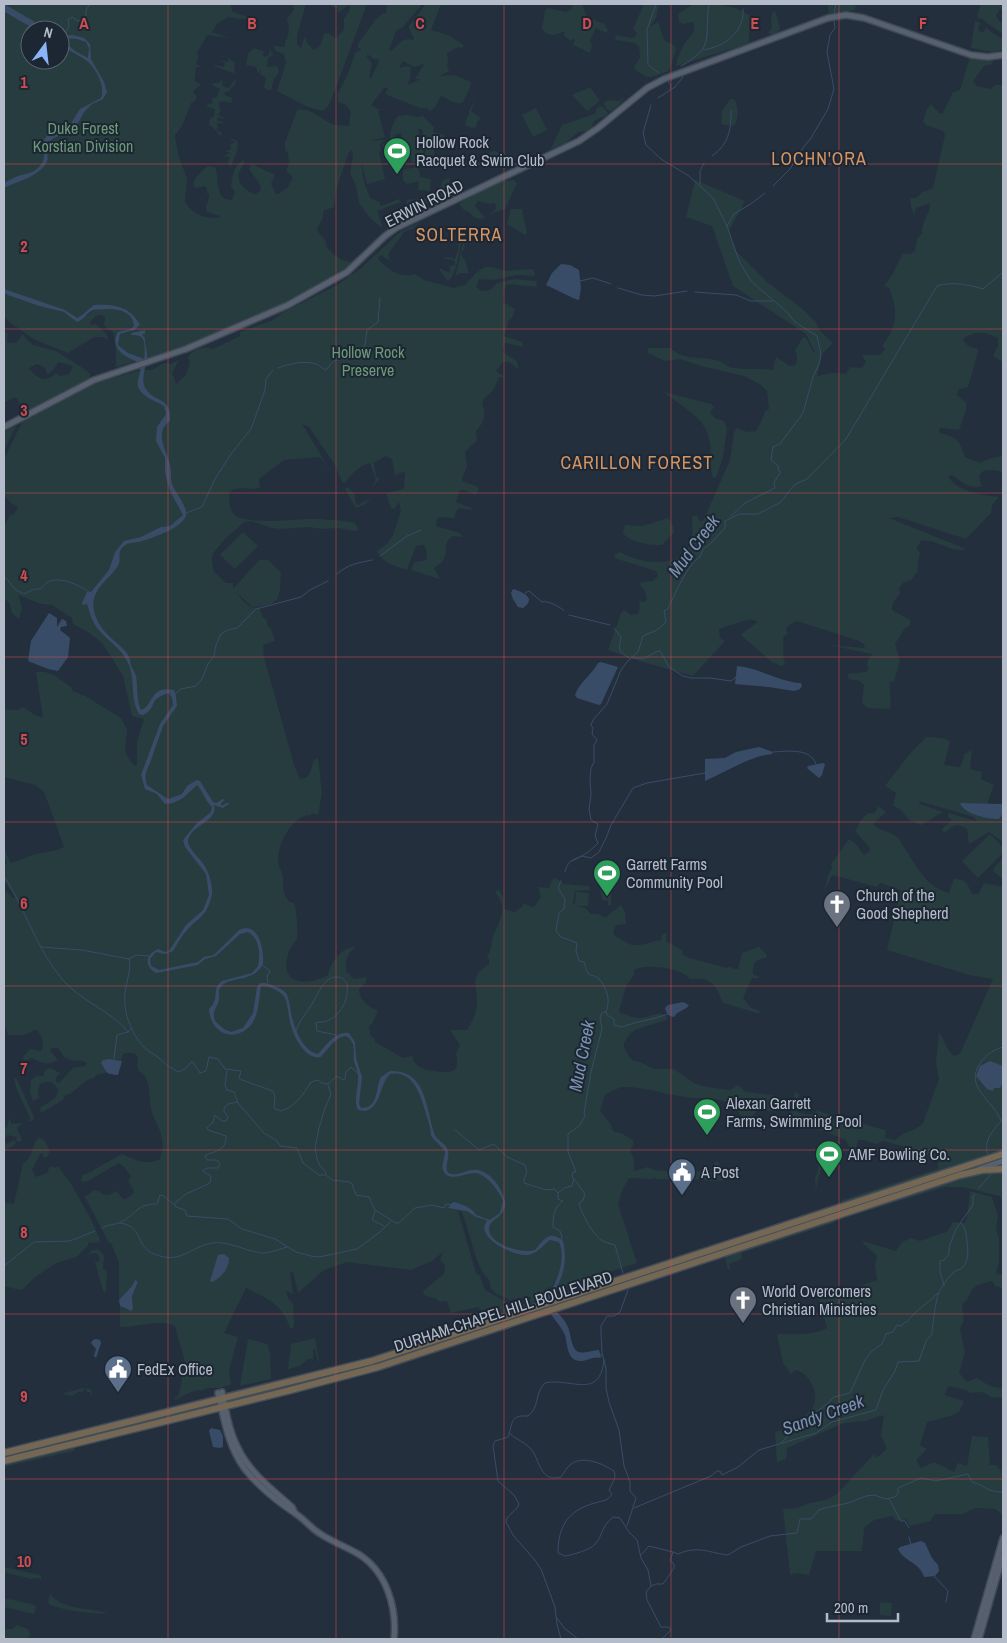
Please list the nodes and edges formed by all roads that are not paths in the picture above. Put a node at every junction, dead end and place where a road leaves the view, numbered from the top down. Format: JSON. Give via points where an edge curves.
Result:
{"nodes":[{"id":1,"x":1003,"y":55,"type":"edge"},
{"id":2,"x":4,"y":427,"type":"edge"},
{"id":3,"x":1003,"y":1154,"type":"edge"},
{"id":4,"x":1003,"y":1161,"type":"edge"},
{"id":5,"x":1003,"y":1169,"type":"edge"},
{"id":6,"x":960,"y":1175,"type":"junction"},
{"id":7,"x":839,"y":1211,"type":"junction"},
{"id":8,"x":562,"y":1303,"type":"junction"},
{"id":9,"x":222,"y":1400,"type":"junction"},
{"id":10,"x":4,"y":1453,"type":"edge"},
{"id":11,"x":4,"y":1461,"type":"edge"},
{"id":12,"x":1003,"y":1538,"type":"edge"},
{"id":13,"x":1003,"y":1555,"type":"edge"},
{"id":14,"x":394,"y":1639,"type":"edge"},
{"id":15,"x":974,"y":1639,"type":"edge"},
{"id":16,"x":979,"y":1639,"type":"edge"}],
"edges":[{"from":1,"to":2,"type":"main road","name":"ERWIN ROAD","via":[[970,55],[858,16],[839,16],[694,66],[654,83],[579,141],[393,230],[347,272],[304,297],[212,339],[78,388]]},
{"from":3,"to":7,"type":"highway","name":"DURHAM-CHAPEL HILL BOULEVARD","via":[[870,1197]]},
{"from":4,"to":6,"type":"main road","name":"DURHAM-CHAPEL HILL BOULEVARD"},
{"from":5,"to":6,"type":"highway"},
{"from":6,"to":7,"type":"highway","name":"DURHAM-CHAPEL HILL BOULEVARD"},
{"from":7,"to":8,"type":"highway","name":"DURHAM-CHAPEL HILL BOULEVARD"},
{"from":7,"to":8,"type":"highway","name":"DURHAM-CHAPEL HILL BOULEVARD","via":[[798,1228]]},
{"from":8,"to":9,"type":"highway","name":"DURHAM-CHAPEL HILL BOULEVARD","via":[[378,1367]]},
{"from":9,"to":10,"type":"highway","name":"DURHAM-CHAPEL HILL BOULEVARD"},
{"from":9,"to":11,"type":"highway","name":"DURHAM-CHAPEL HILL BOULEVARD"},
{"from":9,"to":14,"type":"main road","via":[[230,1442],[241,1464],[291,1512],[374,1566],[394,1609]]},
{"from":12,"to":15,"type":"main road"},
{"from":13,"to":16,"type":"main road"}]}
